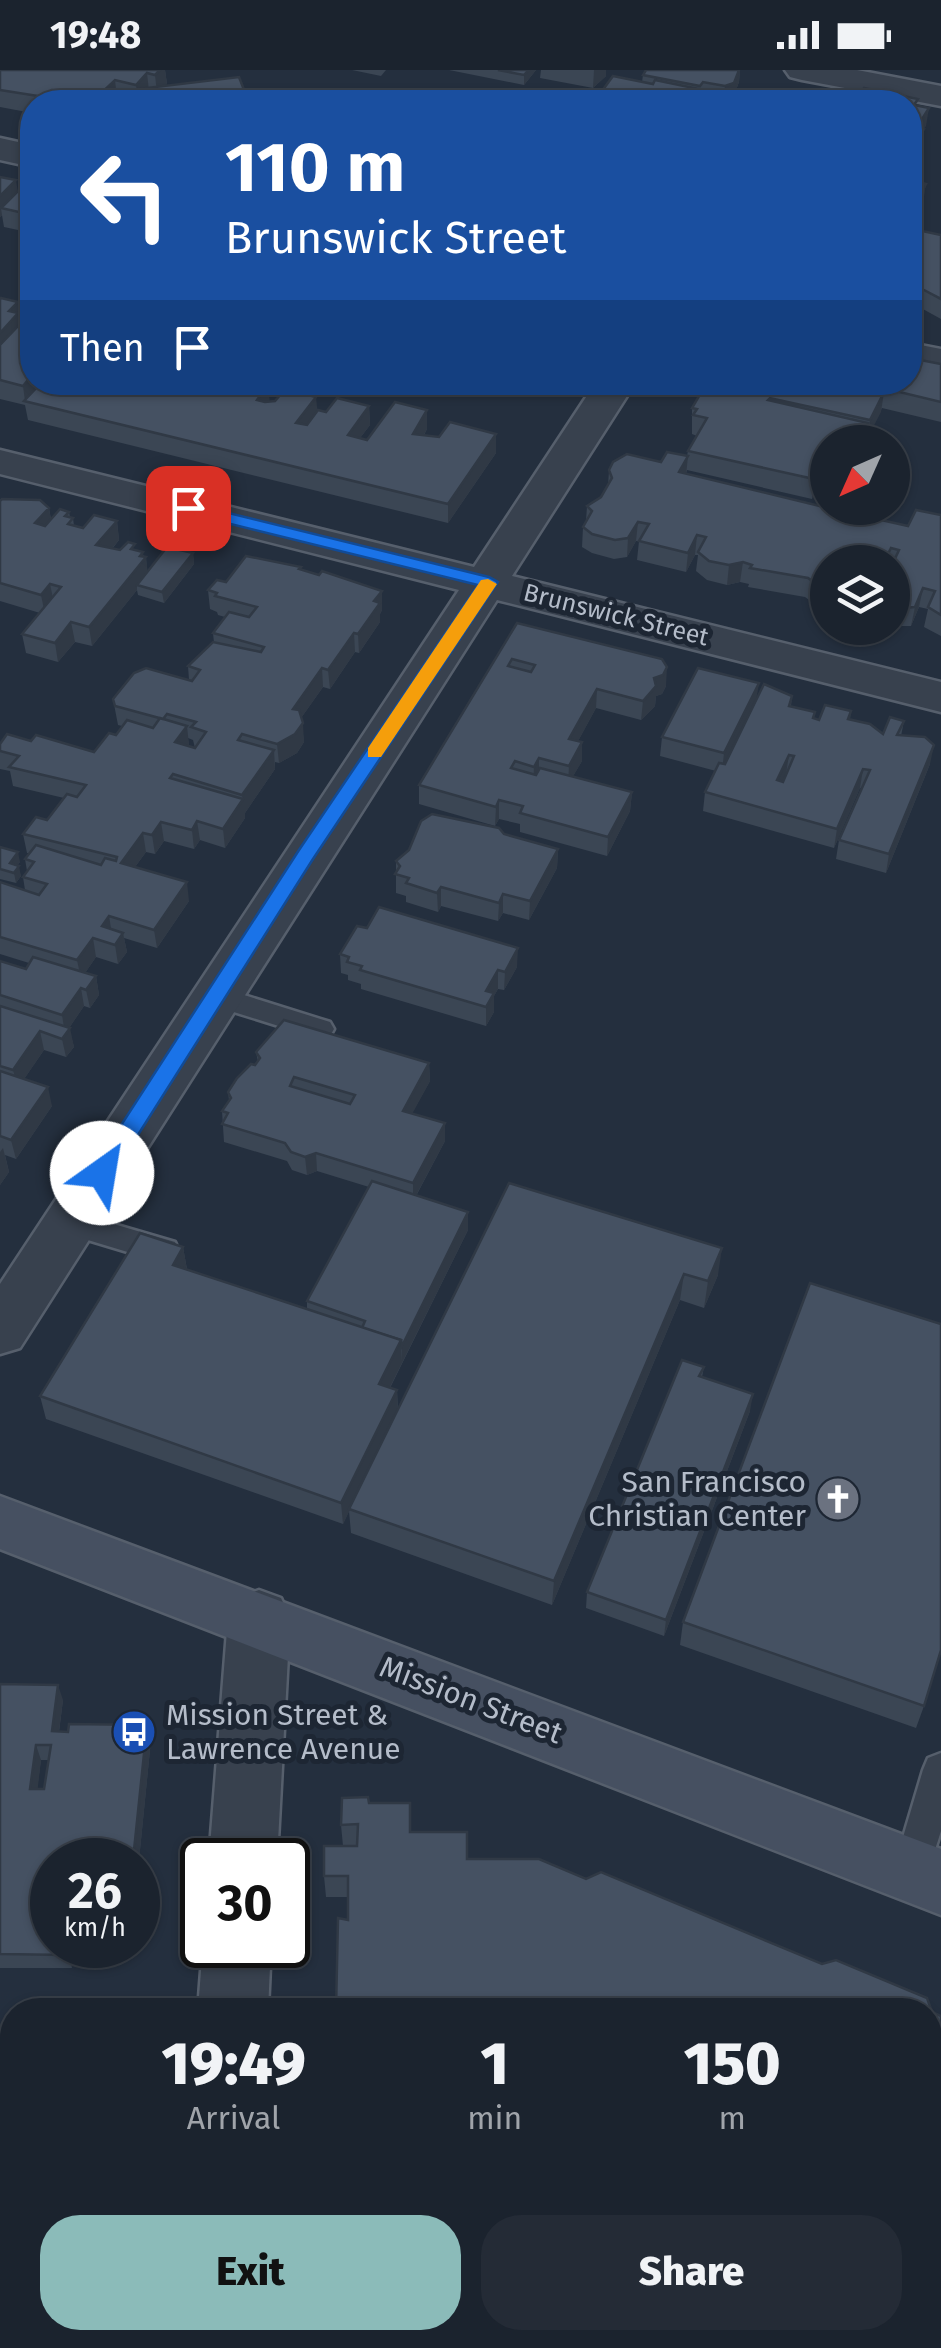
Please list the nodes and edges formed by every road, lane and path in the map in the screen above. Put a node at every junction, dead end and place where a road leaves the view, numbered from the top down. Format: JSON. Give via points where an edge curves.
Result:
{"nodes":[{"id":1,"x":809,"y":71,"type":"edge"},
{"id":2,"x":909,"y":90,"type":"edge"},
{"id":3,"x":608,"y":395,"type":"edge"},
{"id":4,"x":0,"y":462,"type":"edge"},
{"id":5,"x":489,"y":582,"type":"junction"},
{"id":6,"x":941,"y":696,"type":"edge"},
{"id":7,"x":215,"y":996,"type":"junction"},
{"id":8,"x":320,"y":1029,"type":"edge"},
{"id":9,"x":69,"y":1223,"type":"junction"},
{"id":10,"x":164,"y":1251,"type":"edge"},
{"id":11,"x":0,"y":1331,"type":"edge"},
{"id":12,"x":0,"y":1522,"type":"edge"},
{"id":13,"x":259,"y":1618,"type":"junction"},
{"id":14,"x":941,"y":1770,"type":"edge"},
{"id":15,"x":244,"y":1838,"type":"edge"},
{"id":16,"x":926,"y":1876,"type":"edge"},
{"id":17,"x":236,"y":1968,"type":"edge"},
{"id":18,"x":234,"y":1998,"type":"edge"}],
"edges":[{"from":1,"to":2,"type":"street"},
{"from":3,"to":5,"type":"street"},
{"from":4,"to":5,"type":"street","name":"Brunswick Street"},
{"from":5,"to":6,"type":"street","name":"Brunswick Street"},
{"from":5,"to":7,"type":"street"},
{"from":7,"to":8,"type":"lane"},
{"from":7,"to":9,"type":"street"},
{"from":9,"to":10,"type":"lane"},
{"from":9,"to":11,"type":"street"},
{"from":12,"to":13,"type":"main road","name":"Mission Street"},
{"from":13,"to":15,"type":"street"},
{"from":13,"to":16,"type":"main road","name":"Mission Street"},
{"from":14,"to":16,"type":"lane"},
{"from":17,"to":18,"type":"street"}]}
